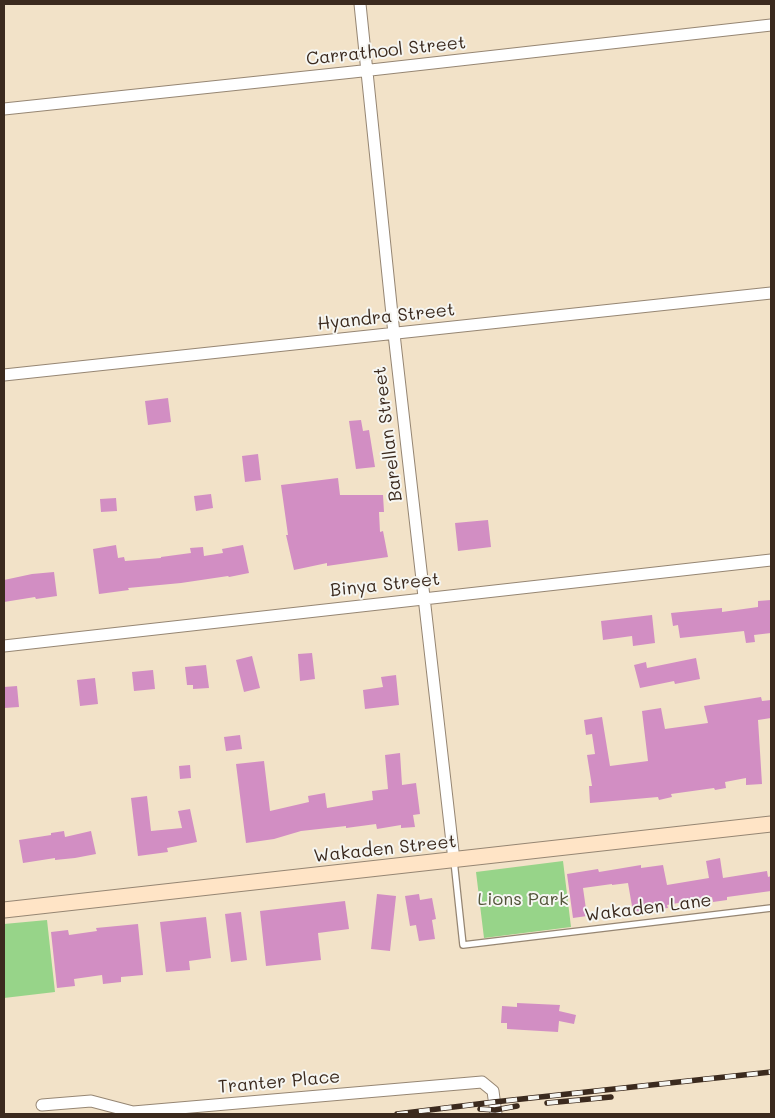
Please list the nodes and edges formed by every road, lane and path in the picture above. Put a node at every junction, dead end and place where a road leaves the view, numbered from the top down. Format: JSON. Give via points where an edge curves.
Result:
{"nodes":[{"id":1,"x":360,"y":4,"type":"edge"},
{"id":2,"x":771,"y":25,"type":"edge"},
{"id":3,"x":367,"y":71,"type":"junction"},
{"id":4,"x":4,"y":109,"type":"edge"},
{"id":5,"x":771,"y":293,"type":"edge"},
{"id":6,"x":394,"y":334,"type":"junction"},
{"id":7,"x":4,"y":375,"type":"edge"},
{"id":8,"x":771,"y":560,"type":"edge"},
{"id":9,"x":425,"y":598,"type":"junction"},
{"id":10,"x":4,"y":646,"type":"edge"},
{"id":11,"x":771,"y":824,"type":"edge"},
{"id":12,"x":454,"y":860,"type":"junction"},
{"id":13,"x":771,"y":908,"type":"edge"},
{"id":14,"x":4,"y":910,"type":"edge"},
{"id":15,"x":42,"y":1105,"type":"dead end"},
{"id":16,"x":496,"y":1114,"type":"edge"}],
"edges":[{"from":1,"to":3,"type":"street","name":"Barellan Street"},
{"from":2,"to":3,"type":"street","name":"Carrathool Street"},
{"from":3,"to":4,"type":"street","name":"Carrathool Street"},
{"from":3,"to":6,"type":"street","name":"Barellan Street"},
{"from":5,"to":6,"type":"street","name":"Hyandra Street"},
{"from":6,"to":7,"type":"street","name":"Hyandra Street"},
{"from":6,"to":9,"type":"street","name":"Barellan Street"},
{"from":8,"to":9,"type":"street","name":"Binya Street"},
{"from":9,"to":10,"type":"street","name":"Binya Street"},
{"from":9,"to":12,"type":"street","name":"Barellan Street"},
{"from":11,"to":12,"type":"street","name":"Wakaden Street"},
{"from":12,"to":13,"type":"lane","name":"Wakaden Lane","via":[[464,945]]},
{"from":12,"to":14,"type":"street","name":"Wakaden Street"},
{"from":15,"to":16,"type":"street","name":"Tranter Place","via":[[91,1102],[133,1112],[482,1082],[493,1090]]}]}
